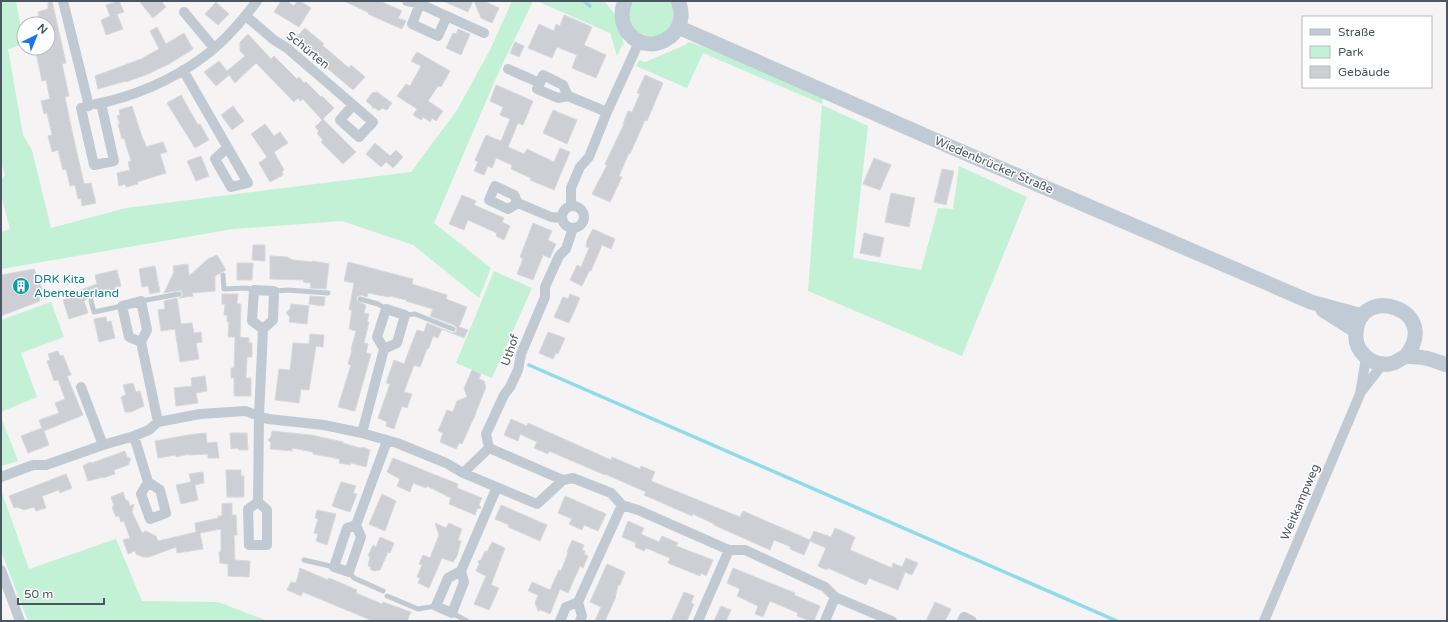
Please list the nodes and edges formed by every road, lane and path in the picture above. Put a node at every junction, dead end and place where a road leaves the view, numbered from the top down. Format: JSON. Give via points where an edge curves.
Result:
{"nodes":[{"id":1,"x":63,"y":1,"type":"edge"},
{"id":2,"x":258,"y":1,"type":"edge"},
{"id":3,"x":407,"y":1,"type":"edge"},
{"id":4,"x":678,"y":1,"type":"edge"},
{"id":5,"x":623,"y":2,"type":"edge"},
{"id":6,"x":420,"y":4,"type":"junction"},
{"id":7,"x":184,"y":12,"type":"dead end"},
{"id":8,"x":246,"y":16,"type":"junction"},
{"id":9,"x":447,"y":16,"type":"junction"},
{"id":10,"x":678,"y":27,"type":"junction"},
{"id":11,"x":484,"y":34,"type":"dead end"},
{"id":12,"x":639,"y":42,"type":"junction"},
{"id":13,"x":214,"y":48,"type":"junction"},
{"id":14,"x":508,"y":69,"type":"dead end"},
{"id":15,"x":183,"y":70,"type":"junction"},
{"id":16,"x":540,"y":83,"type":"junction"},
{"id":17,"x":568,"y":96,"type":"junction"},
{"id":18,"x":102,"y":103,"type":"junction"},
{"id":19,"x":353,"y":105,"type":"dead end"},
{"id":20,"x":89,"y":106,"type":"junction"},
{"id":21,"x":607,"y":112,"type":"junction"},
{"id":22,"x":227,"y":148,"type":"dead end"},
{"id":23,"x":518,"y":203,"type":"dead end"},
{"id":24,"x":571,"y":205,"type":"junction"},
{"id":25,"x":562,"y":218,"type":"junction"},
{"id":26,"x":573,"y":228,"type":"junction"},
{"id":27,"x":223,"y":275,"type":"dead end"},
{"id":28,"x":254,"y":290,"type":"junction"},
{"id":29,"x":274,"y":290,"type":"junction"},
{"id":30,"x":328,"y":293,"type":"dead end"},
{"id":31,"x":179,"y":294,"type":"dead end"},
{"id":32,"x":360,"y":299,"type":"dead end"},
{"id":33,"x":91,"y":301,"type":"dead end"},
{"id":34,"x":141,"y":301,"type":"junction"},
{"id":35,"x":1311,"y":302,"type":"junction"},
{"id":36,"x":122,"y":306,"type":"junction"},
{"id":37,"x":386,"y":309,"type":"junction"},
{"id":38,"x":405,"y":315,"type":"junction"},
{"id":39,"x":1362,"y":316,"type":"junction"},
{"id":40,"x":263,"y":329,"type":"junction"},
{"id":41,"x":453,"y":330,"type":"dead end"},
{"id":42,"x":1356,"y":331,"type":"junction"},
{"id":43,"x":1415,"y":338,"type":"junction"},
{"id":44,"x":141,"y":342,"type":"junction"},
{"id":45,"x":384,"y":349,"type":"junction"},
{"id":46,"x":1405,"y":357,"type":"junction"},
{"id":47,"x":1366,"y":358,"type":"junction"},
{"id":48,"x":1447,"y":358,"type":"edge"},
{"id":49,"x":1382,"y":365,"type":"junction"},
{"id":50,"x":1447,"y":365,"type":"edge"},
{"id":51,"x":81,"y":387,"type":"dead end"},
{"id":52,"x":1360,"y":394,"type":"junction"},
{"id":53,"x":259,"y":416,"type":"junction"},
{"id":54,"x":158,"y":422,"type":"junction"},
{"id":55,"x":362,"y":433,"type":"junction"},
{"id":56,"x":134,"y":436,"type":"junction"},
{"id":57,"x":387,"y":441,"type":"junction"},
{"id":58,"x":103,"y":445,"type":"junction"},
{"id":59,"x":489,"y":448,"type":"junction"},
{"id":60,"x":463,"y":472,"type":"junction"},
{"id":61,"x":1,"y":477,"type":"edge"},
{"id":62,"x":563,"y":480,"type":"junction"},
{"id":63,"x":148,"y":482,"type":"dead end"},
{"id":64,"x":497,"y":487,"type":"junction"},
{"id":65,"x":258,"y":502,"type":"dead end"},
{"id":66,"x":622,"y":505,"type":"junction"},
{"id":67,"x":356,"y":525,"type":"junction"},
{"id":68,"x":728,"y":550,"type":"junction"},
{"id":69,"x":304,"y":560,"type":"dead end"},
{"id":70,"x":334,"y":567,"type":"junction"},
{"id":71,"x":1,"y":570,"type":"edge"},
{"id":72,"x":461,"y":570,"type":"junction"},
{"id":73,"x":349,"y":572,"type":"junction"},
{"id":74,"x":383,"y":591,"type":"dead end"},
{"id":75,"x":387,"y":596,"type":"dead end"},
{"id":76,"x":835,"y":597,"type":"junction"},
{"id":77,"x":578,"y":602,"type":"junction"},
{"id":78,"x":436,"y":606,"type":"junction"},
{"id":79,"x":452,"y":613,"type":"junction"},
{"id":80,"x":20,"y":621,"type":"edge"},
{"id":81,"x":467,"y":621,"type":"edge"},
{"id":82,"x":560,"y":621,"type":"edge"},
{"id":83,"x":580,"y":621,"type":"edge"},
{"id":84,"x":698,"y":621,"type":"edge"},
{"id":85,"x":825,"y":621,"type":"edge"},
{"id":86,"x":892,"y":621,"type":"edge"},
{"id":87,"x":962,"y":621,"type":"edge"},
{"id":88,"x":972,"y":621,"type":"edge"},
{"id":89,"x":1264,"y":621,"type":"edge"}],
"edges":[{"from":1,"to":20,"type":"street"},
{"from":2,"to":8,"type":"street"},
{"from":3,"to":6,"type":"street"},
{"from":4,"to":10,"type":"street","via":[[681,15]]},
{"from":5,"to":12,"type":"street","via":[[622,22],[629,34]]},
{"from":6,"to":9,"type":"street"},
{"from":6,"to":9,"type":"street","via":[[412,24],[438,36]]},
{"from":7,"to":13,"type":"street"},
{"from":8,"to":13,"type":"street"},
{"from":8,"to":19,"type":"street","name":"Schürten"},
{"from":9,"to":11,"type":"street"},
{"from":10,"to":12,"type":"street","via":[[670,38],[662,42]]},
{"from":10,"to":35,"type":"street","name":"Wiedenbrücker Straße"},
{"from":12,"to":21,"type":"street"},
{"from":13,"to":15,"type":"street"},
{"from":14,"to":16,"type":"street"},
{"from":15,"to":18,"type":"street","via":[[147,88]]},
{"from":15,"to":22,"type":"street"},
{"from":16,"to":17,"type":"street","via":[[537,89],[558,98]]},
{"from":16,"to":17,"type":"street","via":[[543,76],[563,85]]},
{"from":17,"to":21,"type":"street"},
{"from":18,"to":20,"type":"street"},
{"from":18,"to":20,"type":"street","via":[[114,161],[94,165],[81,108]]},
{"from":21,"to":24,"type":"street","via":[[589,157],[580,167],[571,188]]},
{"from":23,"to":25,"type":"street","via":[[551,217]]},
{"from":24,"to":25,"type":"street","via":[[562,212]]},
{"from":24,"to":26,"type":"street","via":[[581,208],[584,213],[582,223],[579,227]]},
{"from":25,"to":26,"type":"street","via":[[568,227]]},
{"from":26,"to":59,"type":"street","name":"Uthof","via":[[566,250],[560,256],[545,287],[545,297],[521,354],[518,370],[486,434]]},
{"from":27,"to":28,"type":"lane","via":[[224,289]]},
{"from":28,"to":29,"type":"street"},
{"from":28,"to":40,"type":"street","via":[[252,321]]},
{"from":29,"to":30,"type":"lane"},
{"from":29,"to":40,"type":"street","via":[[273,320]]},
{"from":31,"to":34,"type":"lane"},
{"from":32,"to":37,"type":"lane"},
{"from":33,"to":36,"type":"lane","via":[[94,312]]},
{"from":34,"to":36,"type":"street"},
{"from":34,"to":44,"type":"street","via":[[148,330]]},
{"from":35,"to":39,"type":"street"},
{"from":35,"to":42,"type":"street"},
{"from":36,"to":44,"type":"street","via":[[129,337]]},
{"from":37,"to":38,"type":"street"},
{"from":37,"to":45,"type":"street","via":[[377,337]]},
{"from":38,"to":41,"type":"lane","via":[[415,314]]},
{"from":38,"to":45,"type":"street","via":[[397,343]]},
{"from":39,"to":42,"type":"street"},
{"from":39,"to":43,"type":"street","via":[[1379,306],[1398,308],[1412,321]]},
{"from":40,"to":53,"type":"street"},
{"from":42,"to":47,"type":"street","via":[[1356,343]]},
{"from":43,"to":46,"type":"street","via":[[1411,350]]},
{"from":43,"to":48,"type":"street"},
{"from":44,"to":54,"type":"street"},
{"from":45,"to":55,"type":"street"},
{"from":46,"to":49,"type":"street","via":[[1398,362]]},
{"from":46,"to":50,"type":"street","via":[[1420,357]]},
{"from":47,"to":49,"type":"street"},
{"from":47,"to":52,"type":"street"},
{"from":49,"to":52,"type":"street"},
{"from":51,"to":58,"type":"street"},
{"from":52,"to":89,"type":"street","name":"Weitkampweg"},
{"from":53,"to":54,"type":"street","via":[[245,411],[200,414]]},
{"from":53,"to":55,"type":"street"},
{"from":53,"to":65,"type":"street"},
{"from":54,"to":56,"type":"street","via":[[149,430]]},
{"from":55,"to":57,"type":"street"},
{"from":56,"to":58,"type":"street"},
{"from":56,"to":63,"type":"street"},
{"from":57,"to":60,"type":"street","via":[[426,454]]},
{"from":57,"to":67,"type":"street"},
{"from":58,"to":61,"type":"street","via":[[46,465],[33,465]]},
{"from":59,"to":60,"type":"street"},
{"from":59,"to":62,"type":"street"},
{"from":60,"to":64,"type":"street"},
{"from":62,"to":64,"type":"street","via":[[537,504]]},
{"from":62,"to":66,"type":"street","via":[[573,478],[611,493]]},
{"from":64,"to":72,"type":"street"},
{"from":66,"to":68,"type":"street"},
{"from":66,"to":77,"type":"street"},
{"from":67,"to":70,"type":"street","via":[[347,528]]},
{"from":67,"to":73,"type":"street","via":[[361,537]]},
{"from":68,"to":76,"type":"street","via":[[745,550],[826,587]]},
{"from":68,"to":84,"type":"street"},
{"from":69,"to":70,"type":"lane"},
{"from":70,"to":73,"type":"street"},
{"from":71,"to":80,"type":"street"},
{"from":72,"to":78,"type":"street","via":[[448,578]]},
{"from":72,"to":79,"type":"street","via":[[464,582]]},
{"from":73,"to":74,"type":"lane","via":[[354,578]]},
{"from":75,"to":78,"type":"lane","via":[[418,609]]},
{"from":76,"to":85,"type":"street"},
{"from":76,"to":86,"type":"street"},
{"from":77,"to":82,"type":"street","via":[[566,606]]},
{"from":77,"to":83,"type":"street","via":[[582,616]]},
{"from":78,"to":79,"type":"street"},
{"from":79,"to":81,"type":"lane"},
{"from":87,"to":88,"type":"street","via":[[964,617]]}]}
